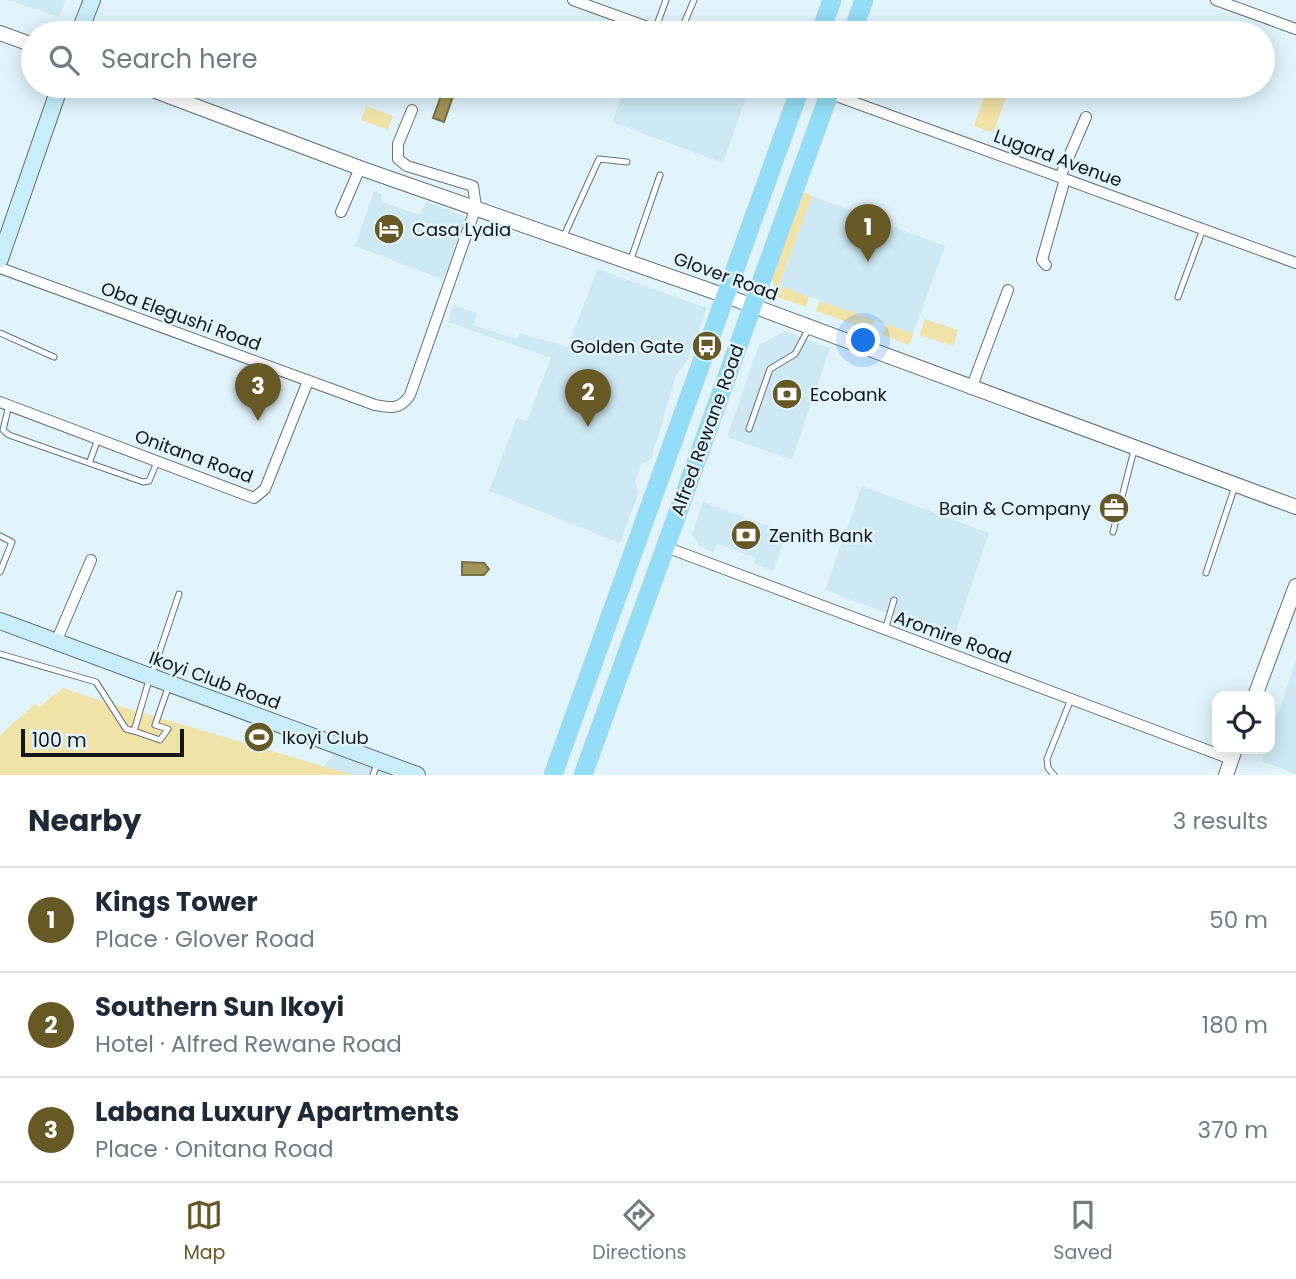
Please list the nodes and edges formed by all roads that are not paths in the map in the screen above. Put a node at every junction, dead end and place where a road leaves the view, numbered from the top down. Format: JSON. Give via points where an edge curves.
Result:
{"nodes":[{"id":1,"x":92,"y":0,"type":"edge"},
{"id":2,"x":573,"y":0,"type":"edge"},
{"id":3,"x":666,"y":0,"type":"edge"},
{"id":4,"x":694,"y":0,"type":"edge"},
{"id":5,"x":832,"y":0,"type":"edge"},
{"id":6,"x":864,"y":0,"type":"edge"},
{"id":7,"x":1216,"y":0,"type":"edge"},
{"id":8,"x":84,"y":21,"type":"edge"},
{"id":9,"x":630,"y":21,"type":"edge"},
{"id":10,"x":662,"y":21,"type":"edge"},
{"id":11,"x":685,"y":21,"type":"edge"},
{"id":12,"x":824,"y":21,"type":"edge"},
{"id":13,"x":856,"y":21,"type":"edge"},
{"id":14,"x":1274,"y":21,"type":"edge"},
{"id":15,"x":1275,"y":21,"type":"edge"},
{"id":16,"x":1296,"y":29,"type":"edge"},
{"id":17,"x":0,"y":33,"type":"edge"},
{"id":18,"x":21,"y":41,"type":"edge"},
{"id":19,"x":56,"y":98,"type":"edge"},
{"id":20,"x":174,"y":98,"type":"edge"},
{"id":21,"x":797,"y":98,"type":"edge"},
{"id":22,"x":828,"y":98,"type":"edge"},
{"id":23,"x":854,"y":98,"type":"edge"},
{"id":24,"x":412,"y":110,"type":"dead end"},
{"id":25,"x":1086,"y":117,"type":"dead end"},
{"id":26,"x":627,"y":162,"type":"dead end"},
{"id":27,"x":360,"y":168,"type":"junction"},
{"id":28,"x":660,"y":175,"type":"dead end"},
{"id":29,"x":1062,"y":178,"type":"junction"},
{"id":30,"x":476,"y":207,"type":"junction"},
{"id":31,"x":341,"y":212,"type":"dead end"},
{"id":32,"x":1203,"y":229,"type":"junction"},
{"id":33,"x":563,"y":238,"type":"junction"},
{"id":34,"x":0,"y":259,"type":"edge"},
{"id":35,"x":630,"y":262,"type":"junction"},
{"id":36,"x":1296,"y":263,"type":"edge"},
{"id":37,"x":1046,"y":265,"type":"dead end"},
{"id":38,"x":0,"y":268,"type":"edge"},
{"id":39,"x":1008,"y":290,"type":"dead end"},
{"id":40,"x":726,"y":296,"type":"junction"},
{"id":41,"x":1178,"y":297,"type":"dead end"},
{"id":42,"x":752,"y":306,"type":"junction"},
{"id":43,"x":809,"y":328,"type":"junction"},
{"id":44,"x":0,"y":333,"type":"edge"},
{"id":45,"x":54,"y":357,"type":"dead end"},
{"id":46,"x":308,"y":381,"type":"junction"},
{"id":47,"x":971,"y":389,"type":"junction"},
{"id":48,"x":5,"y":403,"type":"edge"},
{"id":49,"x":749,"y":429,"type":"dead end"},
{"id":50,"x":98,"y":439,"type":"junction"},
{"id":51,"x":1134,"y":450,"type":"junction"},
{"id":52,"x":90,"y":461,"type":"junction"},
{"id":53,"x":157,"y":462,"type":"junction"},
{"id":54,"x":657,"y":481,"type":"junction"},
{"id":55,"x":1236,"y":486,"type":"junction"},
{"id":56,"x":682,"y":498,"type":"junction"},
{"id":57,"x":1296,"y":508,"type":"edge"},
{"id":58,"x":1113,"y":532,"type":"dead end"},
{"id":59,"x":0,"y":536,"type":"edge"},
{"id":60,"x":663,"y":546,"type":"junction"},
{"id":61,"x":91,"y":560,"type":"dead end"},
{"id":62,"x":0,"y":572,"type":"edge"},
{"id":63,"x":625,"y":573,"type":"junction"},
{"id":64,"x":1206,"y":573,"type":"dead end"},
{"id":65,"x":1296,"y":586,"type":"edge"},
{"id":66,"x":649,"y":587,"type":"junction"},
{"id":67,"x":179,"y":594,"type":"dead end"},
{"id":68,"x":894,"y":600,"type":"dead end"},
{"id":69,"x":0,"y":621,"type":"edge"},
{"id":70,"x":885,"y":630,"type":"junction"},
{"id":71,"x":56,"y":642,"type":"junction"},
{"id":72,"x":0,"y":654,"type":"edge"},
{"id":73,"x":150,"y":677,"type":"junction"},
{"id":74,"x":170,"y":682,"type":"junction"},
{"id":75,"x":1257,"y":691,"type":"edge"},
{"id":76,"x":1071,"y":699,"type":"junction"},
{"id":77,"x":134,"y":731,"type":"junction"},
{"id":78,"x":1212,"y":747,"type":"edge"},
{"id":79,"x":1233,"y":754,"type":"edge"},
{"id":80,"x":376,"y":768,"type":"edge"},
{"id":81,"x":417,"y":775,"type":"edge"},
{"id":82,"x":553,"y":775,"type":"edge"},
{"id":83,"x":583,"y":775,"type":"edge"},
{"id":84,"x":1054,"y":775,"type":"edge"},
{"id":85,"x":1226,"y":775,"type":"edge"}],
"edges":[{"from":1,"to":8,"type":"main road"},
{"from":2,"to":9,"type":"street"},
{"from":3,"to":10,"type":"lane"},
{"from":4,"to":11,"type":"lane"},
{"from":5,"to":12,"type":"main road"},
{"from":6,"to":13,"type":"main road"},
{"from":7,"to":14,"type":"street"},
{"from":15,"to":16,"type":"street"},
{"from":17,"to":18,"type":"street"},
{"from":19,"to":34,"type":"main road"},
{"from":20,"to":27,"type":"street","name":"Glover Road"},
{"from":21,"to":40,"type":"main road","name":"Alfred Rewane Road"},
{"from":22,"to":42,"type":"main road","name":"Alfred Rewane Road"},
{"from":23,"to":29,"type":"street","name":"Lugard Avenue"},
{"from":24,"to":30,"type":"street","via":[[398,144],[398,159],[407,166],[473,186]]},
{"from":25,"to":29,"type":"street"},
{"from":26,"to":33,"type":"lane","via":[[600,159]]},
{"from":27,"to":30,"type":"street","name":"Glover Road"},
{"from":27,"to":31,"type":"street"},
{"from":28,"to":35,"type":"lane"},
{"from":29,"to":32,"type":"street","name":"Lugard Avenue"},
{"from":29,"to":37,"type":"street","via":[[1045,240],[1042,261]]},
{"from":30,"to":33,"type":"street","name":"Glover Road"},
{"from":30,"to":46,"type":"street","name":"Oba Elegushi Road","via":[[404,405],[375,405]]},
{"from":32,"to":36,"type":"street","name":"Lugard Avenue"},
{"from":32,"to":41,"type":"lane"},
{"from":33,"to":35,"type":"street","name":"Glover Road"},
{"from":35,"to":40,"type":"street","name":"Glover Road"},
{"from":38,"to":46,"type":"street","name":"Oba Elegushi Road"},
{"from":39,"to":47,"type":"street"},
{"from":40,"to":42,"type":"street","name":"Glover Road"},
{"from":40,"to":54,"type":"main road","name":"Alfred Rewane Road"},
{"from":42,"to":43,"type":"street","name":"Glover Road"},
{"from":42,"to":56,"type":"main road","name":"Alfred Rewane Road"},
{"from":43,"to":47,"type":"street","name":"Glover Road"},
{"from":43,"to":49,"type":"lane","via":[[795,354],[770,369]]},
{"from":44,"to":45,"type":"lane"},
{"from":46,"to":53,"type":"street","name":"Onitana Road","via":[[261,495],[244,495]]},
{"from":47,"to":51,"type":"street","name":"Glover Road"},
{"from":48,"to":50,"type":"street","name":"Onitana Road"},
{"from":48,"to":52,"type":"lane","via":[[3,430],[9,435]]},
{"from":50,"to":52,"type":"lane"},
{"from":50,"to":53,"type":"street","name":"Onitana Road"},
{"from":51,"to":55,"type":"street","name":"Glover Road"},
{"from":51,"to":58,"type":"lane"},
{"from":52,"to":53,"type":"lane","via":[[143,481],[149,481]]},
{"from":54,"to":56,"type":"main road"},
{"from":54,"to":63,"type":"main road","name":"Alfred Rewane Road"},
{"from":55,"to":57,"type":"street","name":"Glover Road"},
{"from":55,"to":64,"type":"lane"},
{"from":56,"to":60,"type":"main road","name":"Alfred Rewane Road"},
{"from":59,"to":62,"type":"lane","via":[[10,539],[12,545]]},
{"from":60,"to":66,"type":"main road","name":"Alfred Rewane Road"},
{"from":60,"to":70,"type":"street","name":"Aromire Road"},
{"from":61,"to":71,"type":"street"},
{"from":63,"to":66,"type":"main road"},
{"from":63,"to":82,"type":"main road","name":"Alfred Rewane Road"},
{"from":65,"to":75,"type":"street"},
{"from":66,"to":83,"type":"main road","name":"Alfred Rewane Road"},
{"from":67,"to":73,"type":"lane"},
{"from":68,"to":70,"type":"lane"},
{"from":69,"to":71,"type":"main road","name":"Ikoyi Club Road"},
{"from":70,"to":76,"type":"street","name":"Aromire Road"},
{"from":71,"to":73,"type":"main road","name":"Ikoyi Club Road"},
{"from":72,"to":77,"type":"lane","via":[[96,682],[127,729]]},
{"from":73,"to":74,"type":"main road","name":"Ikoyi Club Road"},
{"from":73,"to":77,"type":"lane"},
{"from":74,"to":77,"type":"lane","via":[[155,725],[168,729],[160,740]]},
{"from":74,"to":80,"type":"main road","name":"Ikoyi Club Road"},
{"from":76,"to":78,"type":"street","name":"Aromire Road"},
{"from":76,"to":84,"type":"lane","via":[[1047,759]]},
{"from":79,"to":85,"type":"street"},
{"from":80,"to":81,"type":"main road","name":"Ikoyi Club Road"}]}
